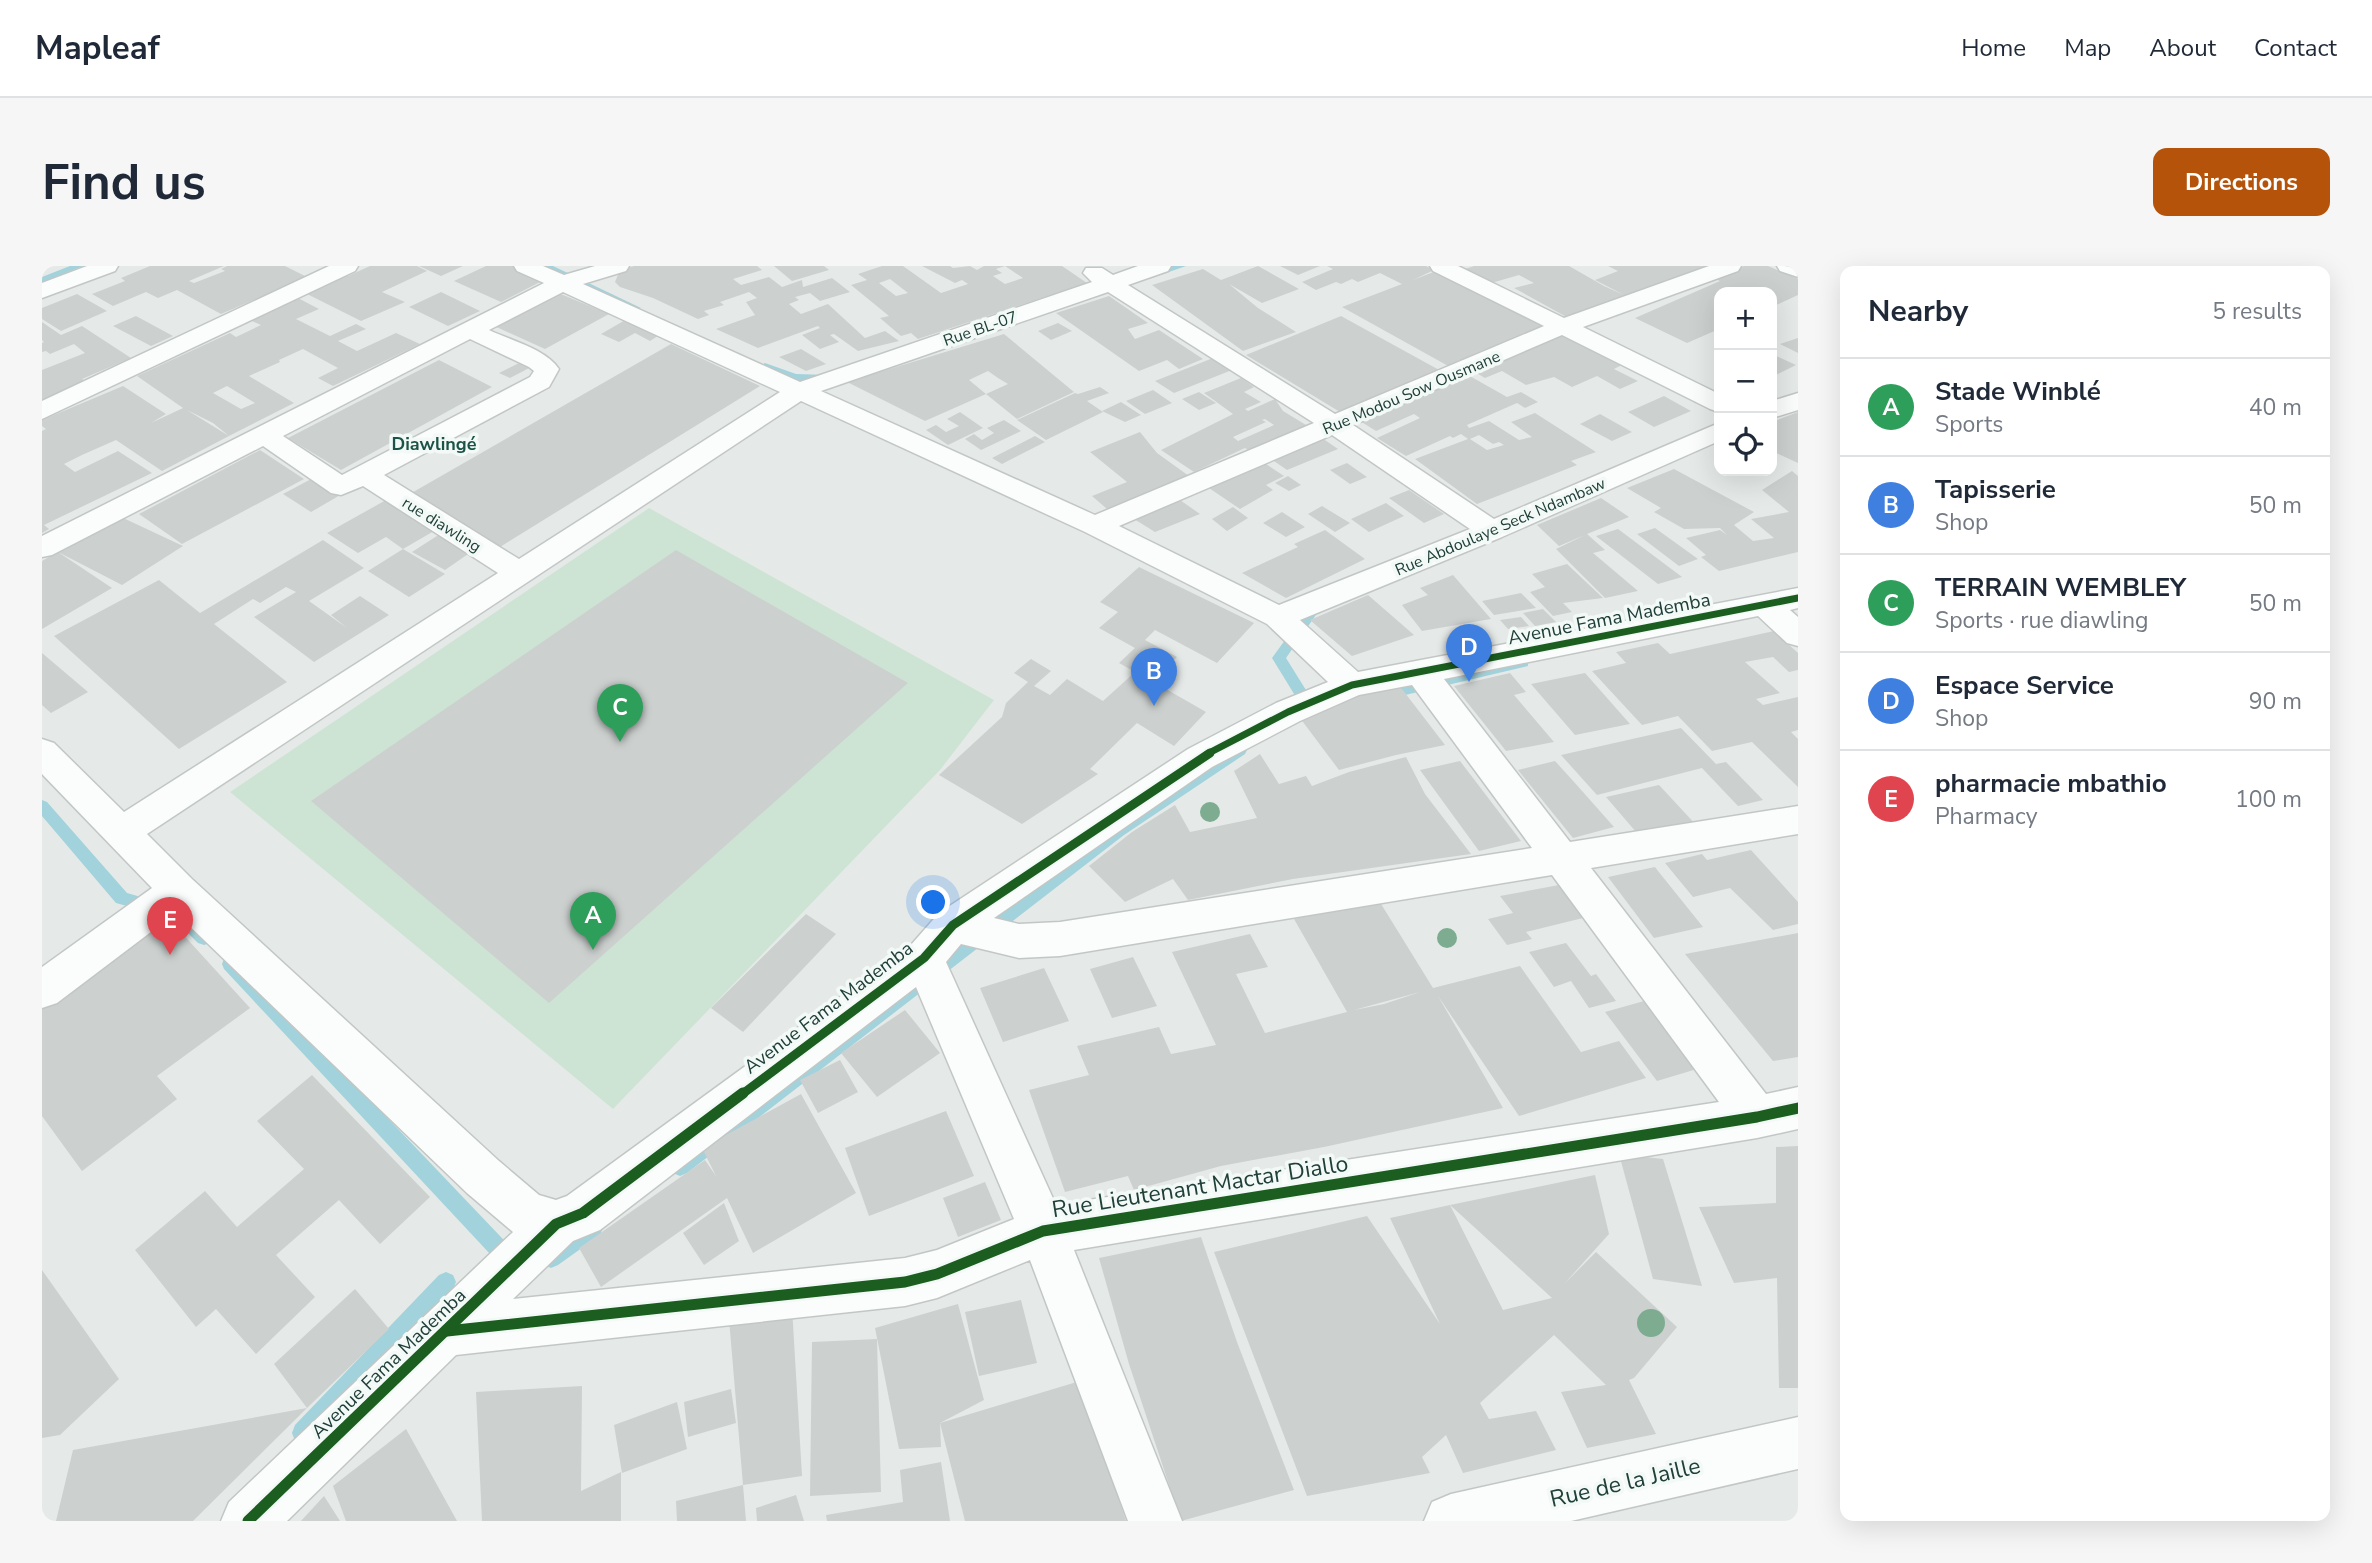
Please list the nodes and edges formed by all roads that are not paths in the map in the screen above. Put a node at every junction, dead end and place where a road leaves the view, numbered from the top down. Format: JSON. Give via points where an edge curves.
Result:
{"nodes":[{"id":1,"x":107,"y":266,"type":"edge"},
{"id":2,"x":347,"y":266,"type":"edge"},
{"id":3,"x":525,"y":266,"type":"edge"},
{"id":4,"x":618,"y":266,"type":"edge"},
{"id":5,"x":1084,"y":266,"type":"edge"},
{"id":6,"x":1160,"y":266,"type":"edge"},
{"id":7,"x":1441,"y":266,"type":"edge"},
{"id":8,"x":1730,"y":266,"type":"edge"},
{"id":9,"x":1788,"y":266,"type":"edge"},
{"id":10,"x":1798,"y":270,"type":"edge"},
{"id":11,"x":562,"y":283,"type":"junction"},
{"id":12,"x":1110,"y":283,"type":"junction"},
{"id":13,"x":42,"y":291,"type":"edge"},
{"id":14,"x":1564,"y":326,"type":"junction"},
{"id":15,"x":470,"y":330,"type":"junction"},
{"id":16,"x":801,"y":390,"type":"junction"},
{"id":17,"x":1714,"y":401,"type":"edge"},
{"id":18,"x":1798,"y":401,"type":"edge"},
{"id":19,"x":1777,"y":408,"type":"edge"},
{"id":20,"x":42,"y":411,"type":"edge"},
{"id":21,"x":1335,"y":425,"type":"junction"},
{"id":22,"x":1714,"y":433,"type":"edge"},
{"id":23,"x":265,"y":435,"type":"junction"},
{"id":24,"x":364,"y":475,"type":"junction"},
{"id":25,"x":1095,"y":526,"type":"junction"},
{"id":26,"x":1492,"y":531,"type":"junction"},
{"id":27,"x":42,"y":548,"type":"edge"},
{"id":28,"x":520,"y":573,"type":"junction"},
{"id":29,"x":1781,"y":602,"type":"edge"},
{"id":30,"x":1279,"y":617,"type":"junction"},
{"id":31,"x":1798,"y":635,"type":"edge"},
{"id":32,"x":1422,"y":674,"type":"junction"},
{"id":33,"x":1352,"y":685,"type":"junction"},
{"id":34,"x":42,"y":752,"type":"edge"},
{"id":35,"x":1798,"y":820,"type":"edge"},
{"id":36,"x":120,"y":833,"type":"junction"},
{"id":37,"x":1564,"y":859,"type":"junction"},
{"id":38,"x":178,"y":890,"type":"junction"},
{"id":39,"x":938,"y":941,"type":"junction"},
{"id":40,"x":42,"y":990,"type":"edge"},
{"id":41,"x":1778,"y":1113,"type":"edge"},
{"id":42,"x":556,"y":1224,"type":"junction"},
{"id":43,"x":1042,"y":1231,"type":"junction"},
{"id":44,"x":447,"y":1331,"type":"junction"},
{"id":45,"x":1798,"y":1443,"type":"edge"},
{"id":46,"x":248,"y":1521,"type":"edge"},
{"id":47,"x":1155,"y":1521,"type":"edge"},
{"id":48,"x":1451,"y":1521,"type":"edge"}],
"edges":[{"from":1,"to":13,"type":"street"},
{"from":2,"to":20,"type":"street"},
{"from":3,"to":11,"type":"street"},
{"from":4,"to":11,"type":"street"},
{"from":5,"to":12,"type":"street"},
{"from":6,"to":12,"type":"street","name":"Rue BL-07"},
{"from":7,"to":14,"type":"street"},
{"from":8,"to":14,"type":"street","name":"Rue Modou Sow Ousmane"},
{"from":9,"to":10,"type":"street"},
{"from":11,"to":15,"type":"street"},
{"from":11,"to":16,"type":"street"},
{"from":12,"to":16,"type":"street","name":"Rue BL-07"},
{"from":12,"to":21,"type":"street"},
{"from":14,"to":17,"type":"street"},
{"from":14,"to":21,"type":"street","name":"Rue Modou Sow Ousmane"},
{"from":15,"to":23,"type":"street"},
{"from":15,"to":24,"type":"street","via":[[538,362],[547,369],[545,376]]},
{"from":16,"to":25,"type":"street"},
{"from":16,"to":28,"type":"street","name":"Rue BL-07"},
{"from":18,"to":19,"type":"street"},
{"from":21,"to":25,"type":"street","name":"Rue Modou Sow Ousmane"},
{"from":21,"to":26,"type":"street"},
{"from":22,"to":26,"type":"street","name":"Rue Abdoulaye Seck Ndambaw"},
{"from":23,"to":24,"type":"street","via":[[341,487]]},
{"from":23,"to":27,"type":"street"},
{"from":24,"to":28,"type":"street","name":"rue diawling"},
{"from":25,"to":30,"type":"street"},
{"from":26,"to":30,"type":"street","name":"Rue Abdoulaye Seck Ndambaw"},
{"from":28,"to":36,"type":"street","name":"Rue BL-07"},
{"from":29,"to":31,"type":"street"},
{"from":29,"to":32,"type":"street","name":"Avenue Fama Mademba"},
{"from":30,"to":33,"type":"street"},
{"from":32,"to":33,"type":"street","name":"Avenue Fama Mademba"},
{"from":32,"to":37,"type":"street"},
{"from":33,"to":39,"type":"street","name":"Avenue Fama Mademba","via":[[1200,758]]},
{"from":34,"to":36,"type":"street"},
{"from":35,"to":37,"type":"street"},
{"from":36,"to":38,"type":"street"},
{"from":37,"to":39,"type":"street","via":[[1060,939]]},
{"from":37,"to":41,"type":"street"},
{"from":38,"to":40,"type":"street"},
{"from":38,"to":42,"type":"street","via":[[483,1177],[525,1214]]},
{"from":39,"to":42,"type":"street","name":"Avenue Fama Mademba","via":[[583,1213]]},
{"from":39,"to":43,"type":"street"},
{"from":41,"to":43,"type":"street","name":"Rue Lieutenant Mactar Diallo"},
{"from":42,"to":44,"type":"street","name":"Avenue Fama Mademba"},
{"from":43,"to":44,"type":"street","name":"Rue Lieutenant Mactar Diallo","via":[[950,1269],[905,1282]]},
{"from":43,"to":47,"type":"street"},
{"from":44,"to":46,"type":"street","name":"Avenue Fama Mademba"},
{"from":45,"to":48,"type":"street","name":"Rue de la Jaille"}]}
